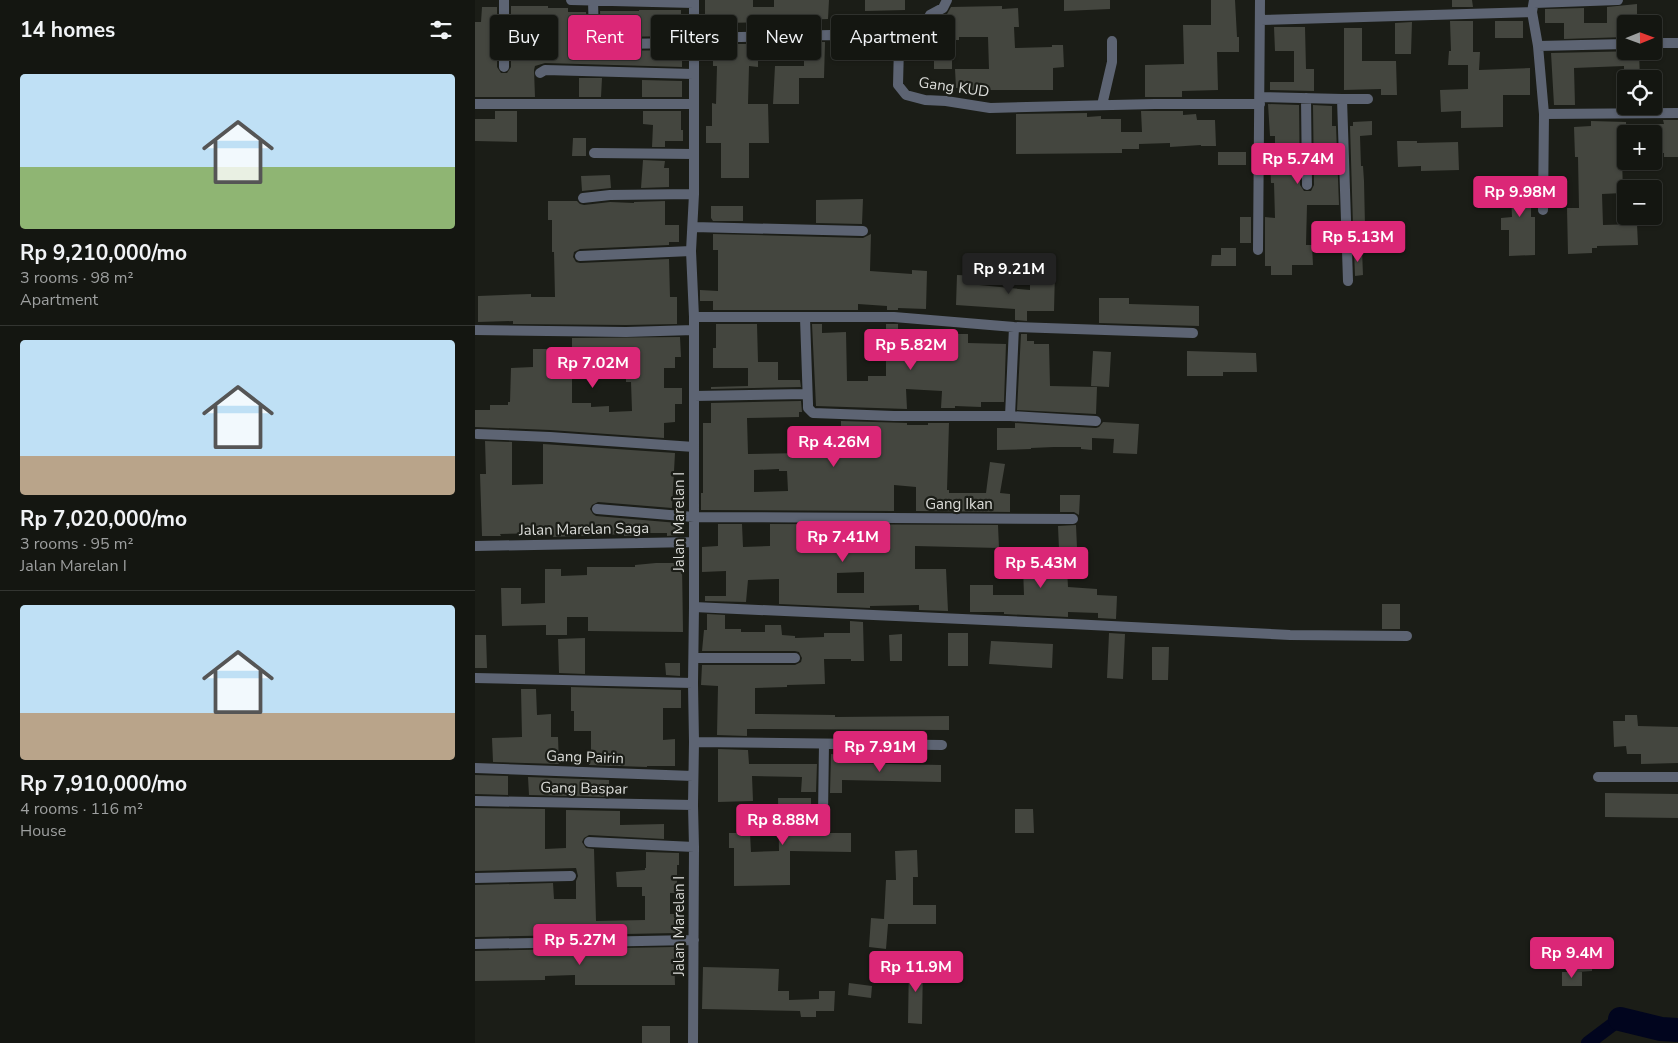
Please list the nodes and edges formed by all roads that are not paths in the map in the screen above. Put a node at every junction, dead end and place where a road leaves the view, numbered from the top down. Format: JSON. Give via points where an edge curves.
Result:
{"nodes":[{"id":1,"x":504,"y":0,"type":"edge"},
{"id":2,"x":571,"y":0,"type":"edge"},
{"id":3,"x":947,"y":0,"type":"edge"},
{"id":4,"x":1260,"y":0,"type":"edge"},
{"id":5,"x":1618,"y":0,"type":"edge"},
{"id":6,"x":593,"y":1,"type":"edge"},
{"id":7,"x":694,"y":1,"type":"edge"},
{"id":8,"x":1533,"y":5,"type":"edge"},
{"id":9,"x":694,"y":15,"type":"edge"},
{"id":10,"x":931,"y":15,"type":"edge"},
{"id":11,"x":1260,"y":20,"type":"junction"},
{"id":12,"x":831,"y":34,"type":"edge"},
{"id":13,"x":737,"y":38,"type":"edge"},
{"id":14,"x":1112,"y":41,"type":"dead end"},
{"id":15,"x":651,"y":42,"type":"edge"},
{"id":16,"x":1663,"y":43,"type":"edge"},
{"id":17,"x":1678,"y":43,"type":"edge"},
{"id":18,"x":1617,"y":44,"type":"edge"},
{"id":19,"x":1538,"y":46,"type":"junction"},
{"id":20,"x":693,"y":60,"type":"edge"},
{"id":21,"x":899,"y":60,"type":"edge"},
{"id":22,"x":504,"y":67,"type":"dead end"},
{"id":23,"x":540,"y":73,"type":"dead end"},
{"id":24,"x":693,"y":74,"type":"junction"},
{"id":25,"x":1307,"y":98,"type":"junction"},
{"id":26,"x":1368,"y":98,"type":"dead end"},
{"id":27,"x":1341,"y":99,"type":"junction"},
{"id":28,"x":1260,"y":101,"type":"junction"},
{"id":29,"x":475,"y":104,"type":"edge"},
{"id":30,"x":694,"y":104,"type":"junction"},
{"id":31,"x":1102,"y":105,"type":"junction"},
{"id":32,"x":1678,"y":113,"type":"edge"},
{"id":33,"x":1544,"y":114,"type":"junction"},
{"id":34,"x":594,"y":153,"type":"dead end"},
{"id":35,"x":694,"y":154,"type":"junction"},
{"id":36,"x":1307,"y":185,"type":"dead end"},
{"id":37,"x":694,"y":194,"type":"junction"},
{"id":38,"x":583,"y":198,"type":"dead end"},
{"id":39,"x":1543,"y":210,"type":"dead end"},
{"id":40,"x":693,"y":227,"type":"junction"},
{"id":41,"x":863,"y":230,"type":"dead end"},
{"id":42,"x":1258,"y":250,"type":"dead end"},
{"id":43,"x":691,"y":251,"type":"junction"},
{"id":44,"x":580,"y":256,"type":"dead end"},
{"id":45,"x":1348,"y":281,"type":"dead end"},
{"id":46,"x":694,"y":317,"type":"junction"},
{"id":47,"x":805,"y":318,"type":"junction"},
{"id":48,"x":1014,"y":327,"type":"junction"},
{"id":49,"x":475,"y":330,"type":"edge"},
{"id":50,"x":694,"y":330,"type":"junction"},
{"id":51,"x":1193,"y":333,"type":"dead end"},
{"id":52,"x":807,"y":394,"type":"junction"},
{"id":53,"x":694,"y":396,"type":"junction"},
{"id":54,"x":1011,"y":416,"type":"junction"},
{"id":55,"x":1096,"y":421,"type":"dead end"},
{"id":56,"x":477,"y":434,"type":"dead end"},
{"id":57,"x":694,"y":447,"type":"junction"},
{"id":58,"x":597,"y":509,"type":"dead end"},
{"id":59,"x":694,"y":517,"type":"junction"},
{"id":60,"x":1073,"y":519,"type":"dead end"},
{"id":61,"x":694,"y":542,"type":"junction"},
{"id":62,"x":475,"y":546,"type":"edge"},
{"id":63,"x":695,"y":607,"type":"junction"},
{"id":64,"x":1407,"y":636,"type":"dead end"},
{"id":65,"x":694,"y":658,"type":"junction"},
{"id":66,"x":795,"y":658,"type":"dead end"},
{"id":67,"x":475,"y":678,"type":"edge"},
{"id":68,"x":693,"y":683,"type":"junction"},
{"id":69,"x":694,"y":742,"type":"junction"},
{"id":70,"x":824,"y":744,"type":"junction"},
{"id":71,"x":942,"y":745,"type":"dead end"},
{"id":72,"x":475,"y":768,"type":"edge"},
{"id":73,"x":693,"y":776,"type":"junction"},
{"id":74,"x":1598,"y":777,"type":"dead end"},
{"id":75,"x":1678,"y":777,"type":"edge"},
{"id":76,"x":475,"y":801,"type":"edge"},
{"id":77,"x":693,"y":805,"type":"junction"},
{"id":78,"x":823,"y":814,"type":"dead end"},
{"id":79,"x":589,"y":842,"type":"dead end"},
{"id":80,"x":694,"y":847,"type":"junction"},
{"id":81,"x":571,"y":876,"type":"dead end"},
{"id":82,"x":475,"y":878,"type":"edge"},
{"id":83,"x":694,"y":940,"type":"junction"},
{"id":84,"x":475,"y":944,"type":"edge"},
{"id":85,"x":693,"y":1043,"type":"edge"}],
"edges":[{"from":1,"to":22,"type":"street"},
{"from":2,"to":6,"type":"street"},
{"from":3,"to":10,"type":"street","via":[[943,8]]},
{"from":4,"to":11,"type":"street"},
{"from":5,"to":8,"type":"street"},
{"from":6,"to":7,"type":"street"},
{"from":6,"to":15,"type":"street","via":[[594,36],[609,44]]},
{"from":7,"to":9,"type":"street","name":"Jalan Marelan I"},
{"from":8,"to":11,"type":"street"},
{"from":8,"to":19,"type":"street"},
{"from":11,"to":28,"type":"street"},
{"from":12,"to":13,"type":"street"},
{"from":14,"to":31,"type":"street","via":[[1112,62]]},
{"from":16,"to":17,"type":"street"},
{"from":18,"to":19,"type":"street"},
{"from":19,"to":33,"type":"street"},
{"from":20,"to":24,"type":"street","name":"Jalan Marelan I"},
{"from":21,"to":31,"type":"street","name":"Gang KUD","via":[[898,85],[905,95],[925,100],[990,108]]},
{"from":23,"to":24,"type":"street","via":[[545,70]]},
{"from":24,"to":30,"type":"street","name":"Jalan Marelan I"},
{"from":25,"to":27,"type":"street","name":"Gang KUD"},
{"from":25,"to":28,"type":"street","name":"Gang KUD"},
{"from":25,"to":36,"type":"street"},
{"from":26,"to":27,"type":"street","name":"Gang KUD"},
{"from":27,"to":45,"type":"street"},
{"from":28,"to":31,"type":"street","name":"Gang KUD"},
{"from":28,"to":42,"type":"street"},
{"from":29,"to":30,"type":"street"},
{"from":30,"to":35,"type":"street","name":"Jalan Marelan I"},
{"from":32,"to":33,"type":"street"},
{"from":33,"to":39,"type":"street"},
{"from":34,"to":35,"type":"street"},
{"from":35,"to":37,"type":"street","name":"Jalan Marelan I"},
{"from":37,"to":38,"type":"street"},
{"from":37,"to":40,"type":"street","name":"Jalan Marelan I"},
{"from":40,"to":41,"type":"street"},
{"from":40,"to":43,"type":"street","name":"Jalan Marelan I"},
{"from":43,"to":44,"type":"street"},
{"from":43,"to":46,"type":"street","name":"Jalan Marelan I"},
{"from":46,"to":47,"type":"street"},
{"from":46,"to":50,"type":"street","name":"Jalan Marelan I"},
{"from":47,"to":48,"type":"street","via":[[894,317]]},
{"from":47,"to":52,"type":"street"},
{"from":48,"to":51,"type":"street"},
{"from":48,"to":54,"type":"street"},
{"from":49,"to":50,"type":"street"},
{"from":50,"to":53,"type":"street","name":"Jalan Marelan I"},
{"from":52,"to":53,"type":"street"},
{"from":52,"to":54,"type":"street","via":[[808,408],[813,413]]},
{"from":53,"to":57,"type":"street","name":"Jalan Marelan I"},
{"from":54,"to":55,"type":"street"},
{"from":56,"to":57,"type":"street"},
{"from":57,"to":59,"type":"street","name":"Jalan Marelan I"},
{"from":58,"to":59,"type":"street","name":"Gang Ikan"},
{"from":59,"to":60,"type":"street","name":"Gang Ikan"},
{"from":59,"to":61,"type":"street","name":"Jalan Marelan I"},
{"from":61,"to":62,"type":"street","name":"Jalan Marelan Saga"},
{"from":61,"to":63,"type":"street","name":"Jalan Marelan I"},
{"from":63,"to":64,"type":"street","via":[[1290,635]]},
{"from":63,"to":65,"type":"street","name":"Jalan Marelan I"},
{"from":65,"to":66,"type":"street"},
{"from":65,"to":68,"type":"street","name":"Jalan Marelan I"},
{"from":67,"to":68,"type":"street"},
{"from":68,"to":69,"type":"street","name":"Jalan Marelan I"},
{"from":69,"to":70,"type":"street"},
{"from":69,"to":73,"type":"street","name":"Jalan Marelan I"},
{"from":70,"to":71,"type":"street"},
{"from":70,"to":78,"type":"street"},
{"from":72,"to":73,"type":"street","name":"Gang Pairin"},
{"from":73,"to":77,"type":"street","name":"Jalan Marelan I"},
{"from":74,"to":75,"type":"street"},
{"from":76,"to":77,"type":"street","name":"Gang Baspar"},
{"from":77,"to":80,"type":"street","name":"Jalan Marelan I"},
{"from":79,"to":80,"type":"street"},
{"from":80,"to":83,"type":"street","name":"Jalan Marelan I"},
{"from":81,"to":82,"type":"street"},
{"from":83,"to":84,"type":"street"},
{"from":83,"to":85,"type":"street","name":"Jalan Marelan I"}]}
